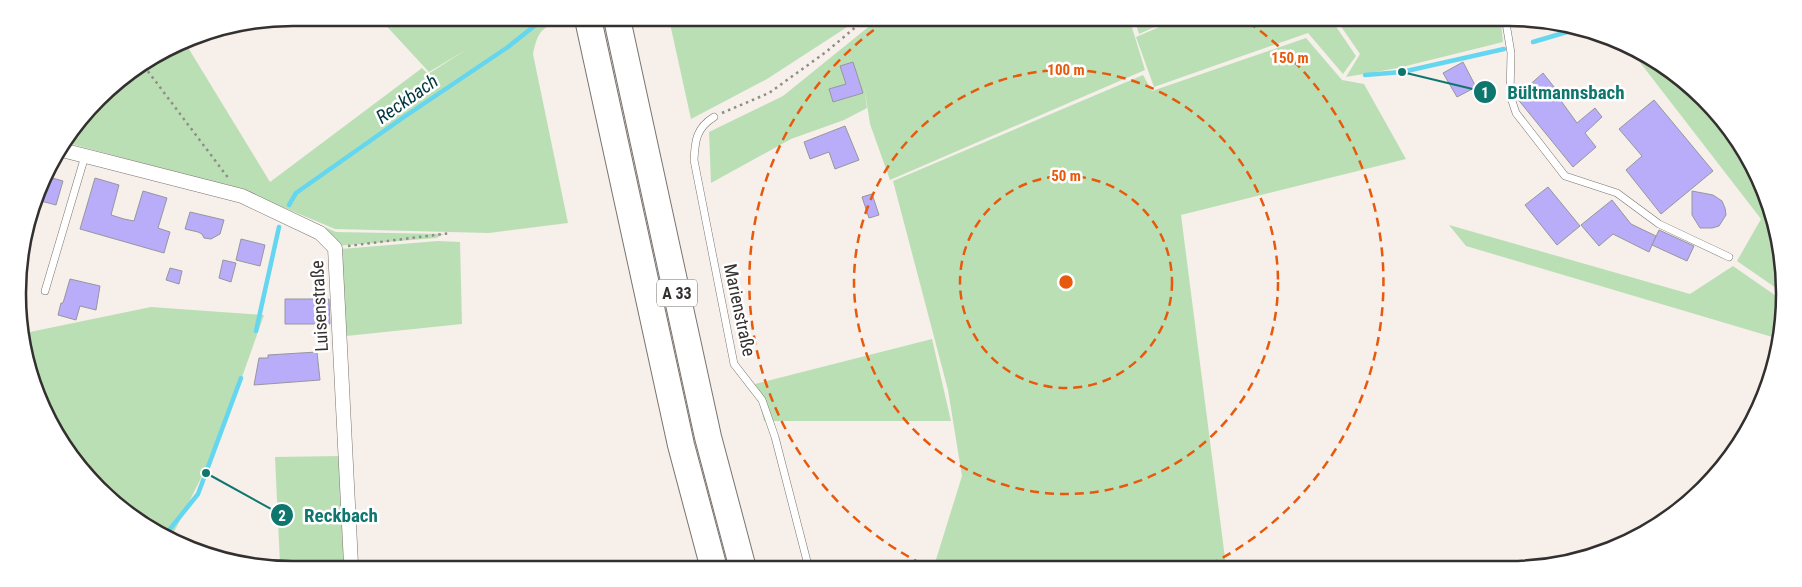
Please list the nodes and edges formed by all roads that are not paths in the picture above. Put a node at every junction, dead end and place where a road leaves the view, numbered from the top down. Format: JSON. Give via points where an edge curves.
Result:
{"nodes":[{"id":1,"x":590,"y":26,"type":"edge"},
{"id":2,"x":620,"y":26,"type":"edge"},
{"id":3,"x":1506,"y":26,"type":"edge"},
{"id":4,"x":714,"y":117,"type":"road end"},
{"id":5,"x":67,"y":151,"type":"edge"},
{"id":6,"x":85,"y":156,"type":"junction"},
{"id":7,"x":1729,"y":257,"type":"dead end"},
{"id":8,"x":46,"y":291,"type":"dead end"},
{"id":9,"x":351,"y":561,"type":"edge"},
{"id":10,"x":712,"y":561,"type":"edge"},
{"id":11,"x":741,"y":561,"type":"edge"},
{"id":12,"x":807,"y":561,"type":"edge"}],
"edges":[{"from":1,"to":10,"type":"highway","number":"A 33","via":[[681,445]]},
{"from":2,"to":11,"type":"highway","number":"A 33","via":[[708,438]]},
{"from":3,"to":7,"type":"lane","via":[[1511,53],[1510,95],[1516,113],[1565,176],[1618,193],[1659,224]]},
{"from":4,"to":12,"type":"lane","name":"Marienstraße","via":[[705,123],[696,138],[694,160],[734,364],[762,400],[775,437]]},
{"from":5,"to":6,"type":"street","name":"Luisenstraße"},
{"from":6,"to":8,"type":"lane"},
{"from":6,"to":9,"type":"street","name":"Luisenstraße","via":[[242,196],[320,233],[335,248]]}]}
